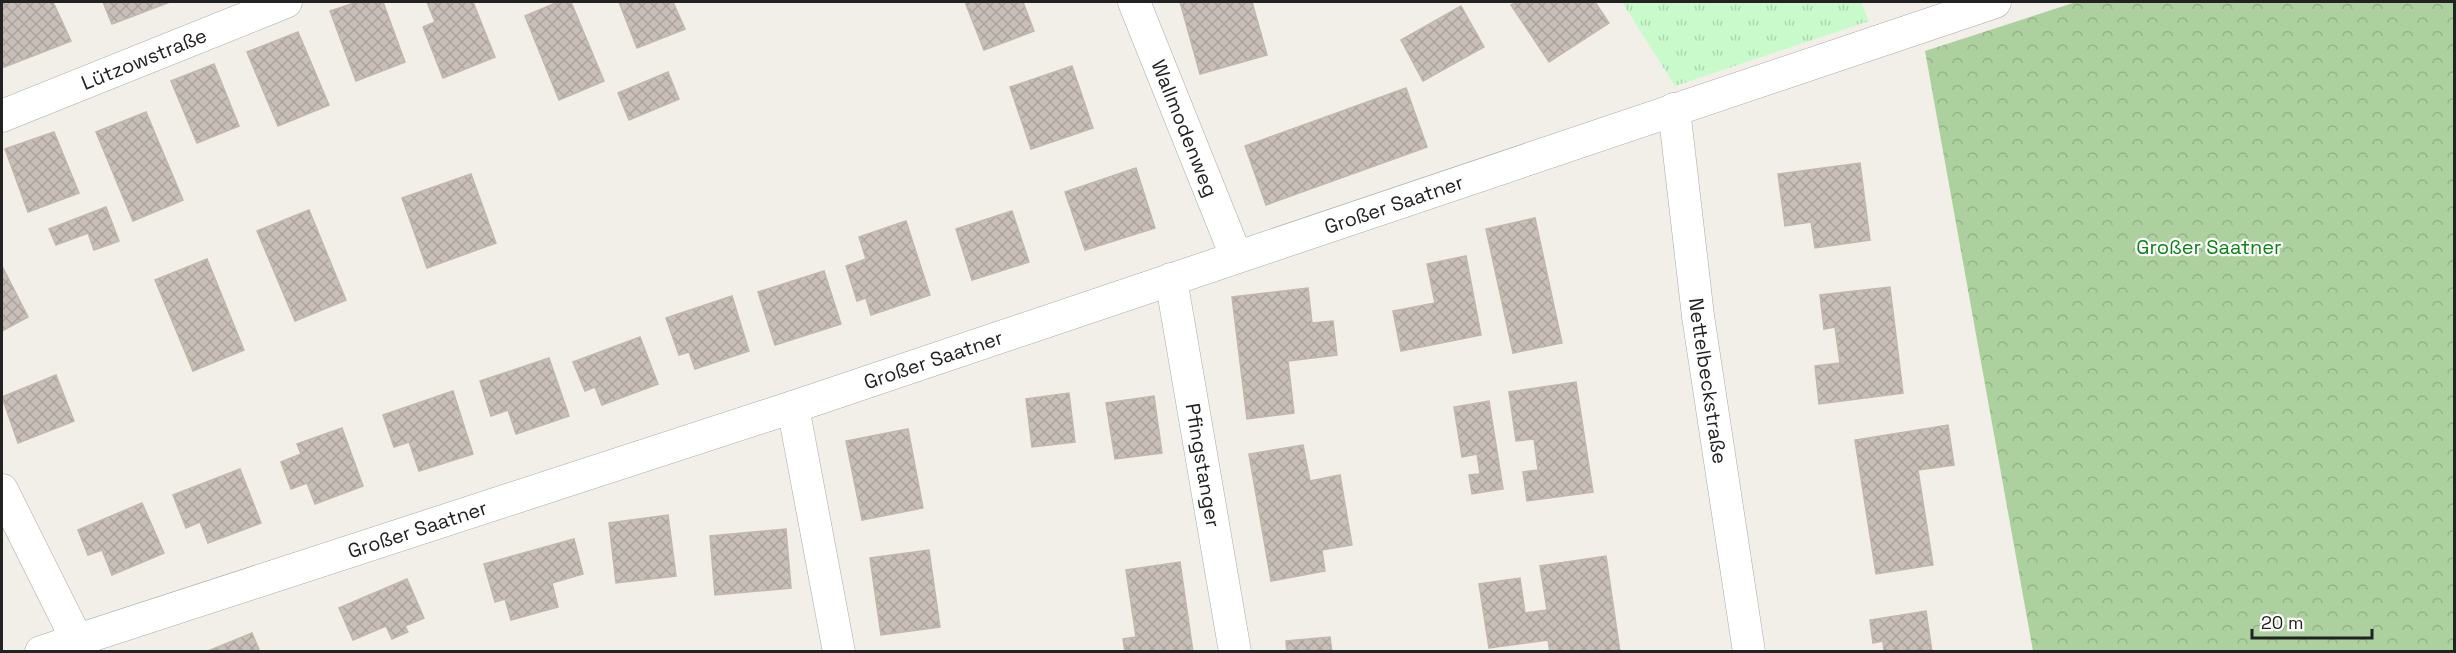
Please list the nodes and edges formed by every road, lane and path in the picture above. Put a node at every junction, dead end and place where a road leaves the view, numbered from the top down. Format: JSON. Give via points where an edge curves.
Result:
{"nodes":[{"id":1,"x":286,"y":2,"type":"edge"},
{"id":2,"x":1134,"y":2,"type":"edge"},
{"id":3,"x":1995,"y":2,"type":"edge"},
{"id":4,"x":1674,"y":109,"type":"junction"},
{"id":5,"x":2,"y":116,"type":"edge"},
{"id":6,"x":1236,"y":256,"type":"junction"},
{"id":7,"x":1171,"y":279,"type":"junction"},
{"id":8,"x":793,"y":407,"type":"junction"},
{"id":9,"x":2,"y":490,"type":"edge"},
{"id":10,"x":80,"y":646,"type":"edge"},
{"id":11,"x":41,"y":651,"type":"edge"},
{"id":12,"x":839,"y":651,"type":"edge"},
{"id":13,"x":1236,"y":651,"type":"edge"},
{"id":14,"x":1749,"y":651,"type":"edge"}],
"edges":[{"from":1,"to":5,"type":"street","name":"Lützowstraße"},
{"from":2,"to":6,"type":"street","name":"Wallmodenweg"},
{"from":3,"to":4,"type":"street","name":"Großer Saatner"},
{"from":4,"to":6,"type":"street","name":"Großer Saatner"},
{"from":4,"to":14,"type":"street","name":"Nettelbeckstraße","via":[[1698,316]]},
{"from":6,"to":7,"type":"street","name":"Großer Saatner"},
{"from":7,"to":8,"type":"street","name":"Großer Saatner"},
{"from":7,"to":13,"type":"street","name":"Pfingstanger"},
{"from":8,"to":10,"type":"street","name":"Großer Saatner"},
{"from":8,"to":12,"type":"street"},
{"from":9,"to":10,"type":"street"},
{"from":10,"to":11,"type":"street","name":"Großer Saatner"}]}
